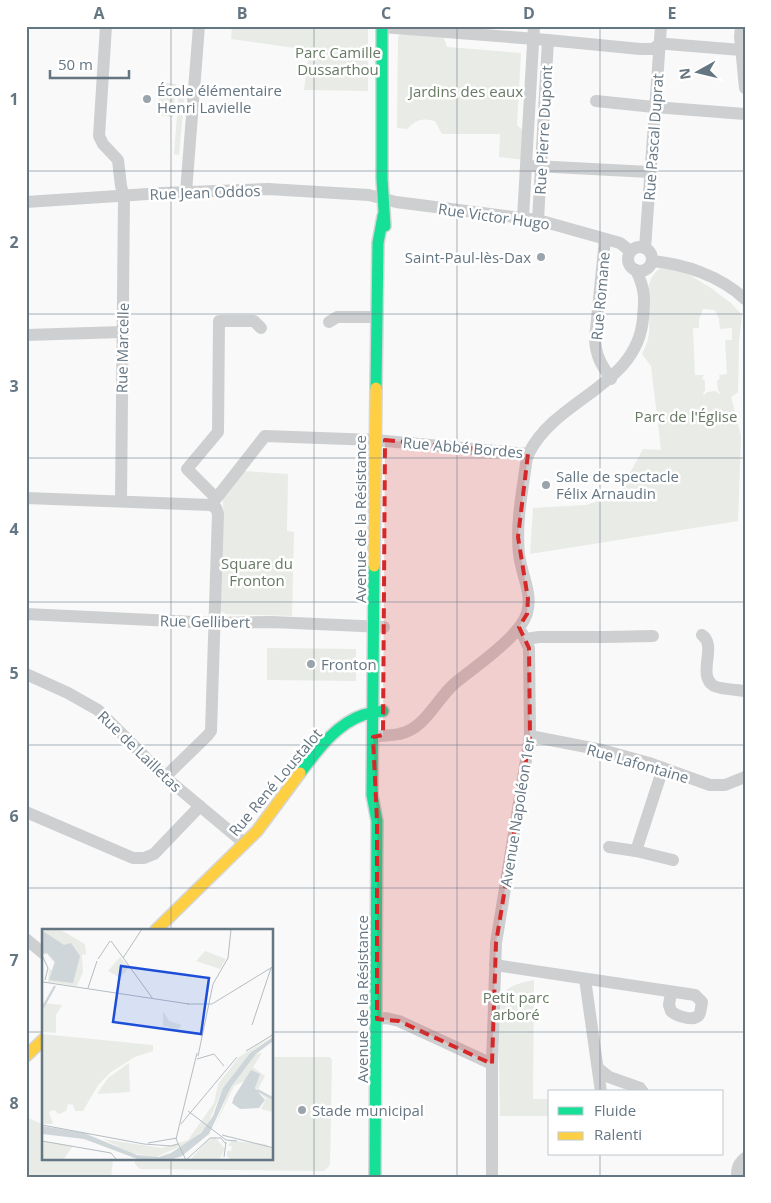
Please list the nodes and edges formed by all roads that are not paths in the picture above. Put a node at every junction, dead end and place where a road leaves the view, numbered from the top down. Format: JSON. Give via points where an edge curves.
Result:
{"nodes":[{"id":1,"x":106,"y":26,"type":"edge"},
{"id":2,"x":199,"y":26,"type":"edge"},
{"id":3,"x":661,"y":26,"type":"edge"},
{"id":4,"x":741,"y":26,"type":"edge"},
{"id":5,"x":385,"y":29,"type":"edge"},
{"id":6,"x":534,"y":33,"type":"edge"},
{"id":7,"x":548,"y":40,"type":"junction"},
{"id":8,"x":660,"y":44,"type":"junction"},
{"id":9,"x":741,"y":50,"type":"junction"},
{"id":10,"x":745,"y":88,"type":"edge"},
{"id":11,"x":596,"y":101,"type":"dead end"},
{"id":12,"x":654,"y":108,"type":"junction"},
{"id":13,"x":745,"y":114,"type":"edge"},
{"id":14,"x":526,"y":165,"type":"junction"},
{"id":15,"x":541,"y":166,"type":"junction"},
{"id":16,"x":650,"y":172,"type":"junction"},
{"id":17,"x":186,"y":192,"type":"junction"},
{"id":18,"x":124,"y":195,"type":"junction"},
{"id":19,"x":383,"y":198,"type":"junction"},
{"id":20,"x":26,"y":202,"type":"edge"},
{"id":21,"x":383,"y":216,"type":"junction"},
{"id":22,"x":524,"y":218,"type":"junction"},
{"id":23,"x":538,"y":220,"type":"junction"},
{"id":24,"x":605,"y":239,"type":"junction"},
{"id":25,"x":645,"y":248,"type":"junction"},
{"id":26,"x":630,"y":251,"type":"junction"},
{"id":27,"x":652,"y":261,"type":"junction"},
{"id":28,"x":636,"y":270,"type":"junction"},
{"id":29,"x":745,"y":282,"type":"edge"},
{"id":30,"x":744,"y":298,"type":"edge"},
{"id":31,"x":377,"y":317,"type":"junction"},
{"id":32,"x":329,"y":322,"type":"dead end"},
{"id":33,"x":261,"y":328,"type":"dead end"},
{"id":34,"x":122,"y":332,"type":"junction"},
{"id":35,"x":26,"y":335,"type":"edge"},
{"id":36,"x":610,"y":379,"type":"junction"},
{"id":37,"x":380,"y":440,"type":"junction"},
{"id":38,"x":528,"y":454,"type":"junction"},
{"id":39,"x":26,"y":498,"type":"edge"},
{"id":40,"x":121,"y":502,"type":"junction"},
{"id":41,"x":214,"y":502,"type":"junction"},
{"id":42,"x":26,"y":614,"type":"edge"},
{"id":43,"x":215,"y":623,"type":"junction"},
{"id":44,"x":379,"y":626,"type":"junction"},
{"id":45,"x":522,"y":634,"type":"junction"},
{"id":46,"x":702,"y":635,"type":"dead end"},
{"id":47,"x":653,"y":636,"type":"dead end"},
{"id":48,"x":26,"y":674,"type":"edge"},
{"id":49,"x":745,"y":691,"type":"edge"},
{"id":50,"x":378,"y":711,"type":"junction"},
{"id":51,"x":378,"y":736,"type":"junction"},
{"id":52,"x":530,"y":736,"type":"junction"},
{"id":53,"x":663,"y":768,"type":"junction"},
{"id":54,"x":165,"y":777,"type":"junction"},
{"id":55,"x":745,"y":777,"type":"edge"},
{"id":56,"x":200,"y":806,"type":"junction"},
{"id":57,"x":26,"y":812,"type":"edge"},
{"id":58,"x":244,"y":844,"type":"junction"},
{"id":59,"x":609,"y":847,"type":"dead end"},
{"id":60,"x":636,"y":851,"type":"junction"},
{"id":61,"x":674,"y":860,"type":"dead end"},
{"id":62,"x":157,"y":929,"type":"edge"},
{"id":63,"x":26,"y":939,"type":"edge"},
{"id":64,"x":42,"y":952,"type":"edge"},
{"id":65,"x":495,"y":965,"type":"junction"},
{"id":66,"x":585,"y":979,"type":"junction"},
{"id":67,"x":671,"y":992,"type":"dead end"},
{"id":68,"x":377,"y":1018,"type":"junction"},
{"id":69,"x":42,"y":1041,"type":"edge"},
{"id":70,"x":26,"y":1056,"type":"edge"},
{"id":71,"x":492,"y":1064,"type":"junction"},
{"id":72,"x":598,"y":1069,"type":"junction"},
{"id":73,"x":601,"y":1090,"type":"edge"},
{"id":74,"x":642,"y":1090,"type":"edge"},
{"id":75,"x":745,"y":1158,"type":"edge"},
{"id":76,"x":375,"y":1177,"type":"edge"},
{"id":77,"x":492,"y":1177,"type":"edge"},
{"id":78,"x":737,"y":1177,"type":"edge"}],
"edges":[{"from":1,"to":18,"type":"street","name":"Rue Marcelle","via":[[99,136],[118,160]]},
{"from":2,"to":17,"type":"street"},
{"from":3,"to":8,"type":"street","name":"Rue Pascal Duprat"},
{"from":4,"to":9,"type":"street"},
{"from":5,"to":6,"type":"street"},
{"from":5,"to":19,"type":"main road","name":"Avenue de la Résistance"},
{"from":6,"to":7,"type":"street"},
{"from":6,"to":14,"type":"street","name":"Rue Pierre Dupont"},
{"from":7,"to":8,"type":"street","via":[[640,49],[653,49]]},
{"from":7,"to":15,"type":"street","name":"Rue Pierre Dupont"},
{"from":8,"to":9,"type":"street"},
{"from":8,"to":12,"type":"street","name":"Rue Pascal Duprat"},
{"from":9,"to":10,"type":"street"},
{"from":11,"to":12,"type":"street"},
{"from":12,"to":13,"type":"street"},
{"from":12,"to":16,"type":"street","name":"Rue Pascal Duprat"},
{"from":14,"to":15,"type":"street"},
{"from":14,"to":22,"type":"street","name":"Rue Pierre Dupont"},
{"from":15,"to":16,"type":"street"},
{"from":15,"to":23,"type":"street","name":"Rue Pierre Dupont"},
{"from":16,"to":25,"type":"street","name":"Rue Pascal Duprat"},
{"from":17,"to":18,"type":"street","name":"Rue Jean Oddos"},
{"from":17,"to":19,"type":"street","name":"Rue Jean Oddos","via":[[268,189]]},
{"from":18,"to":20,"type":"street","name":"Rue Jean Oddos"},
{"from":18,"to":34,"type":"street","name":"Rue Marcelle"},
{"from":19,"to":21,"type":"main road","name":"Avenue de la Résistance"},
{"from":19,"to":22,"type":"street","name":"Rue Victor Hugo"},
{"from":21,"to":31,"type":"main road","name":"Avenue de la Résistance","via":[[378,244]]},
{"from":21,"to":37,"type":"main road","name":"Avenue de la Résistance","via":[[387,288]]},
{"from":22,"to":23,"type":"street","name":"Rue Victor Hugo"},
{"from":23,"to":24,"type":"street","name":"Rue Victor Hugo"},
{"from":24,"to":26,"type":"street","name":"Rue Victor Hugo","via":[[620,243]]},
{"from":24,"to":36,"type":"street","name":"Rue Romane","via":[[595,339],[599,360]]},
{"from":25,"to":26,"type":"street","via":[[637,247]]},
{"from":25,"to":27,"type":"street","via":[[650,252]]},
{"from":26,"to":28,"type":"street","via":[[629,263]]},
{"from":27,"to":28,"type":"street","via":[[646,270]]},
{"from":27,"to":30,"type":"street","via":[[691,268],[725,284]]},
{"from":28,"to":36,"type":"street","name":"Rue Abbé Bordes","via":[[644,289],[642,330],[629,359]]},
{"from":29,"to":30,"type":"street"},
{"from":31,"to":32,"type":"street","via":[[337,317]]},
{"from":31,"to":37,"type":"main road","name":"Avenue de la Résistance"},
{"from":33,"to":41,"type":"street","via":[[254,321],[219,321],[218,432],[187,469]]},
{"from":34,"to":35,"type":"street"},
{"from":34,"to":40,"type":"street","name":"Rue Marcelle"},
{"from":36,"to":38,"type":"street","name":"Rue Abbé Bordes","via":[[543,431]]},
{"from":37,"to":38,"type":"street","name":"Rue Abbé Bordes"},
{"from":37,"to":41,"type":"street","name":"Rue Abbé Bordes","via":[[265,436]]},
{"from":37,"to":44,"type":"main road","name":"Avenue de la Résistance"},
{"from":38,"to":45,"type":"street","via":[[518,537],[528,599]]},
{"from":39,"to":40,"type":"street"},
{"from":40,"to":41,"type":"street"},
{"from":41,"to":43,"type":"street","via":[[218,514]]},
{"from":42,"to":43,"type":"street","name":"Rue Gellibert"},
{"from":43,"to":44,"type":"street","name":"Rue Gellibert"},
{"from":43,"to":54,"type":"street","via":[[210,730]]},
{"from":44,"to":50,"type":"main road","name":"Avenue de la Résistance"},
{"from":45,"to":47,"type":"street","via":[[539,637]]},
{"from":45,"to":51,"type":"street","via":[[501,645],[450,688],[410,730]]},
{"from":45,"to":52,"type":"street","name":"Avenue Napoléon 1er","via":[[529,648]]},
{"from":46,"to":49,"type":"street","via":[[708,644],[708,680],[714,686]]},
{"from":48,"to":54,"type":"street","name":"Rue de Lailletas","via":[[98,710]]},
{"from":50,"to":51,"type":"main road","name":"Avenue de la Résistance"},
{"from":50,"to":58,"type":"main road","name":"Rue René Loustalot","via":[[350,721],[317,750]]},
{"from":51,"to":68,"type":"main road","name":"Avenue de la Résistance","via":[[382,794],[377,821]]},
{"from":52,"to":53,"type":"street","name":"Rue Lafontaine","via":[[602,750]]},
{"from":52,"to":65,"type":"street","name":"Avenue Napoléon 1er"},
{"from":53,"to":55,"type":"street","name":"Rue Lafontaine","via":[[710,785],[725,785]]},
{"from":53,"to":60,"type":"street"},
{"from":54,"to":56,"type":"street","name":"Rue de Lailletas"},
{"from":56,"to":57,"type":"street","via":[[154,854],[144,858],[133,858]]},
{"from":56,"to":58,"type":"street","name":"Rue de Lailletas"},
{"from":58,"to":62,"type":"main road","name":"Rue René Loustalot"},
{"from":59,"to":60,"type":"street"},
{"from":60,"to":61,"type":"street"},
{"from":63,"to":64,"type":"street"},
{"from":65,"to":66,"type":"street"},
{"from":65,"to":71,"type":"street","name":"Avenue Napoléon 1er"},
{"from":66,"to":67,"type":"street"},
{"from":66,"to":72,"type":"street"},
{"from":68,"to":71,"type":"street","via":[[399,1021]]},
{"from":68,"to":76,"type":"main road","name":"Avenue de la Résistance"},
{"from":69,"to":70,"type":"main road"},
{"from":71,"to":77,"type":"street","name":"Avenue Napoléon 1er"},
{"from":72,"to":73,"type":"street"},
{"from":72,"to":74,"type":"street"},
{"from":75,"to":78,"type":"street","via":[[737,1170]]}]}
